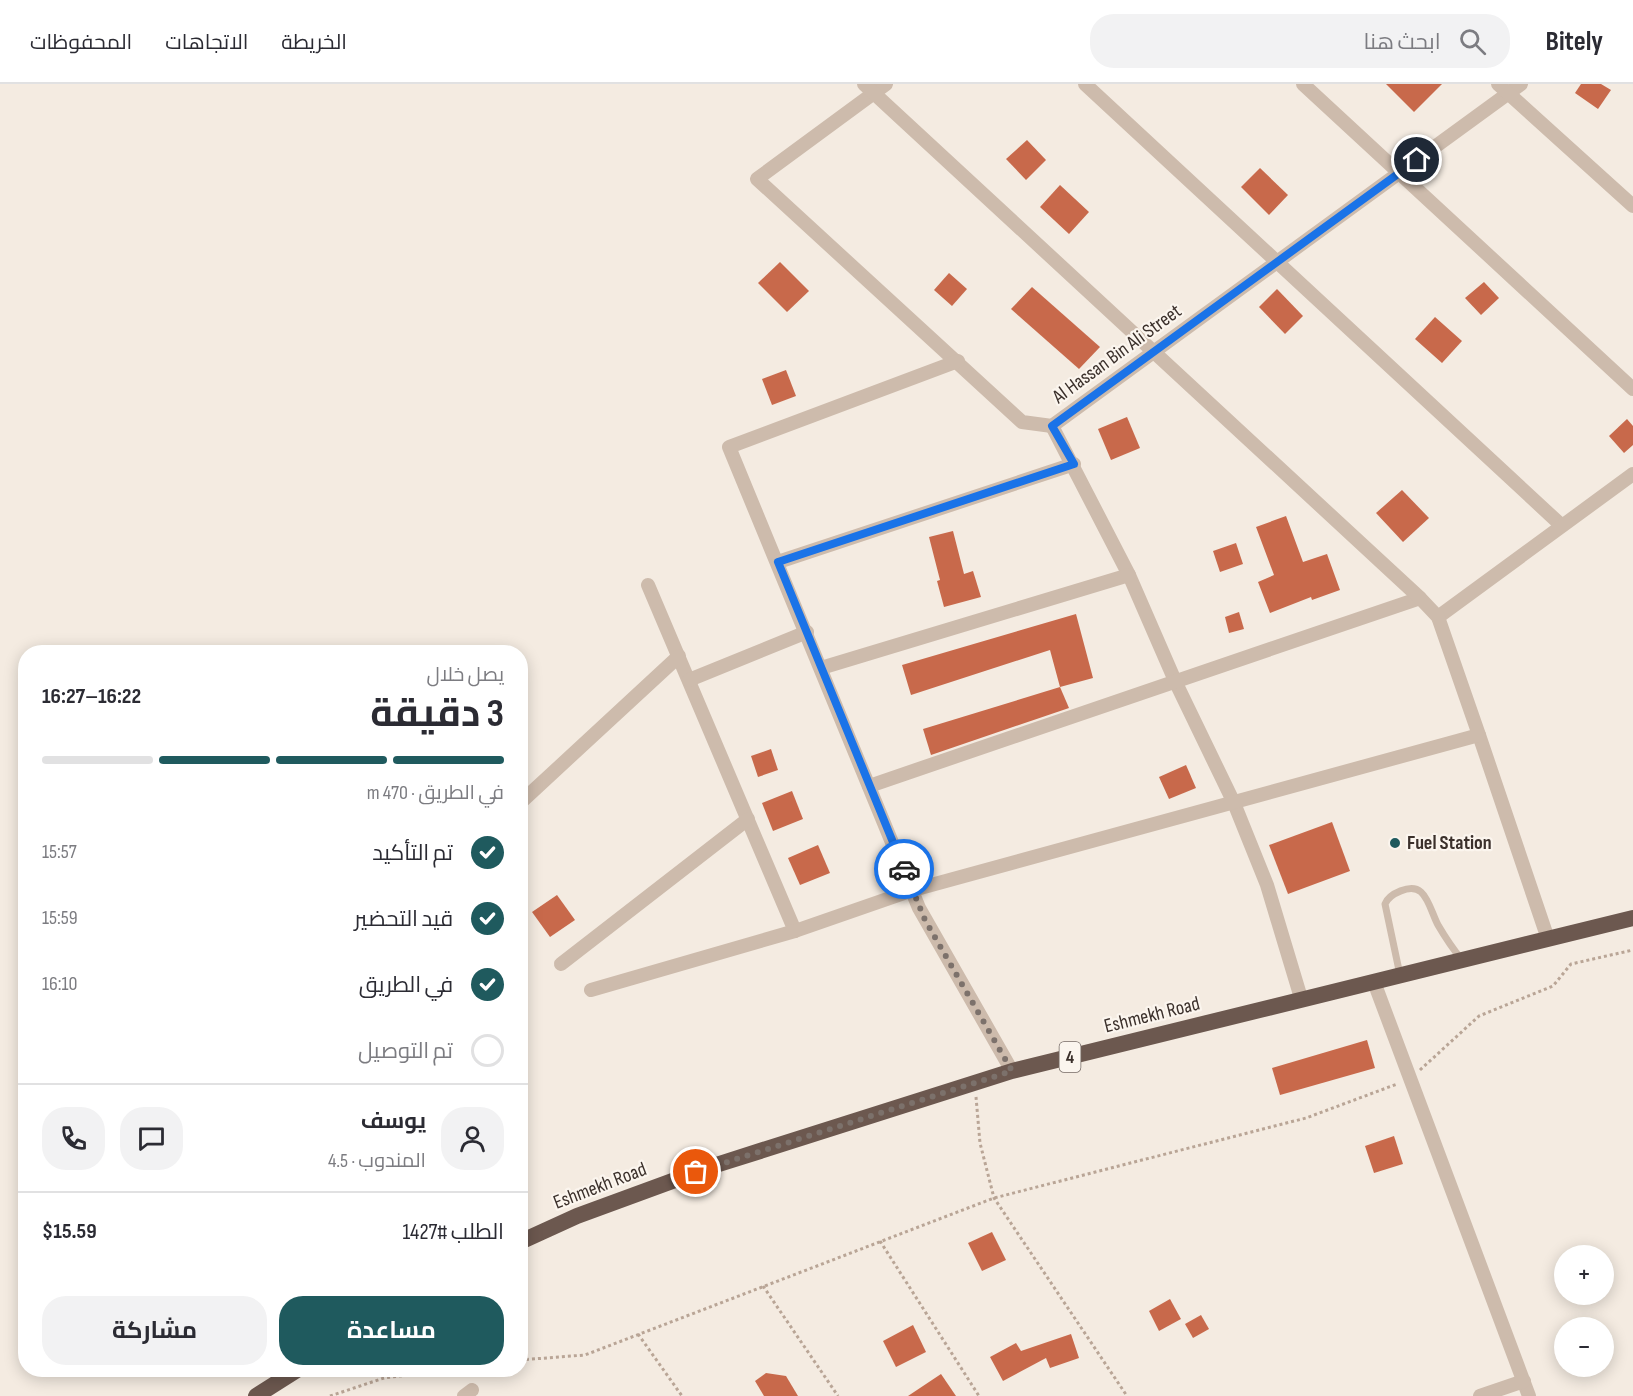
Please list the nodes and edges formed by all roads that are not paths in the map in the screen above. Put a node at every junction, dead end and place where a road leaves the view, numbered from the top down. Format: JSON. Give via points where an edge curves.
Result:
{"nodes":[{"id":1,"x":886,"y":84,"type":"edge"},
{"id":2,"x":1085,"y":84,"type":"edge"},
{"id":3,"x":1303,"y":84,"type":"edge"},
{"id":4,"x":1521,"y":84,"type":"edge"},
{"id":5,"x":868,"y":89,"type":"edge"},
{"id":6,"x":1503,"y":89,"type":"edge"},
{"id":7,"x":1399,"y":173,"type":"junction"},
{"id":8,"x":1633,"y":206,"type":"edge"},
{"id":9,"x":1276,"y":263,"type":"junction"},
{"id":10,"x":1155,"y":351,"type":"junction"},
{"id":11,"x":958,"y":362,"type":"junction"},
{"id":12,"x":1633,"y":389,"type":"edge"},
{"id":13,"x":1052,"y":426,"type":"junction"},
{"id":14,"x":1074,"y":464,"type":"junction"},
{"id":15,"x":1630,"y":478,"type":"edge"},
{"id":16,"x":1561,"y":525,"type":"junction"},
{"id":17,"x":778,"y":562,"type":"junction"},
{"id":18,"x":1129,"y":575,"type":"junction"},
{"id":19,"x":648,"y":585,"type":"dead end"},
{"id":20,"x":1420,"y":598,"type":"junction"},
{"id":21,"x":1438,"y":617,"type":"junction"},
{"id":22,"x":807,"y":632,"type":"junction"},
{"id":23,"x":679,"y":656,"type":"junction"},
{"id":24,"x":821,"y":668,"type":"junction"},
{"id":25,"x":689,"y":681,"type":"junction"},
{"id":26,"x":1176,"y":682,"type":"junction"},
{"id":27,"x":1479,"y":735,"type":"junction"},
{"id":28,"x":869,"y":786,"type":"junction"},
{"id":29,"x":528,"y":796,"type":"edge"},
{"id":30,"x":1234,"y":803,"type":"junction"},
{"id":31,"x":748,"y":819,"type":"junction"},
{"id":32,"x":913,"y":890,"type":"junction"},
{"id":33,"x":1633,"y":918,"type":"edge"},
{"id":34,"x":795,"y":931,"type":"junction"},
{"id":35,"x":1548,"y":939,"type":"junction"},
{"id":36,"x":1462,"y":960,"type":"junction"},
{"id":37,"x":561,"y":964,"type":"dead end"},
{"id":38,"x":1400,"y":975,"type":"junction"},
{"id":39,"x":1374,"y":982,"type":"junction"},
{"id":40,"x":591,"y":990,"type":"dead end"},
{"id":41,"x":1301,"y":998,"type":"junction"},
{"id":42,"x":1012,"y":1071,"type":"junction"},
{"id":43,"x":528,"y":1238,"type":"edge"},
{"id":44,"x":286,"y":1377,"type":"edge"},
{"id":45,"x":1524,"y":1381,"type":"junction"},
{"id":46,"x":256,"y":1396,"type":"edge"},
{"id":47,"x":1480,"y":1396,"type":"edge"},
{"id":48,"x":1529,"y":1396,"type":"edge"}],
"edges":[{"from":1,"to":5,"type":"street"},
{"from":2,"to":9,"type":"street"},
{"from":3,"to":7,"type":"street"},
{"from":4,"to":6,"type":"street","name":"Al Hassan Bin Ali Street"},
{"from":5,"to":10,"type":"street"},
{"from":5,"to":11,"type":"street","name":"Al Hassan Bin Ali Street","via":[[757,178]]},
{"from":6,"to":7,"type":"street","name":"Al Hassan Bin Ali Street"},
{"from":6,"to":8,"type":"street"},
{"from":7,"to":9,"type":"street","name":"Al Hassan Bin Ali Street"},
{"from":7,"to":12,"type":"street"},
{"from":9,"to":10,"type":"street","name":"Al Hassan Bin Ali Street"},
{"from":9,"to":16,"type":"street"},
{"from":10,"to":13,"type":"street","name":"Al Hassan Bin Ali Street"},
{"from":10,"to":20,"type":"street"},
{"from":11,"to":13,"type":"street","name":"Al Hassan Bin Ali Street","via":[[1022,422]]},
{"from":11,"to":17,"type":"street","via":[[729,447]]},
{"from":13,"to":14,"type":"street"},
{"from":14,"to":17,"type":"street"},
{"from":14,"to":18,"type":"street"},
{"from":15,"to":16,"type":"street"},
{"from":16,"to":21,"type":"street"},
{"from":17,"to":22,"type":"street"},
{"from":18,"to":24,"type":"street"},
{"from":18,"to":26,"type":"street"},
{"from":19,"to":23,"type":"street"},
{"from":20,"to":21,"type":"street"},
{"from":20,"to":26,"type":"street"},
{"from":21,"to":27,"type":"street"},
{"from":22,"to":24,"type":"street"},
{"from":22,"to":25,"type":"street"},
{"from":23,"to":25,"type":"street"},
{"from":23,"to":29,"type":"street"},
{"from":24,"to":28,"type":"street"},
{"from":25,"to":31,"type":"street"},
{"from":26,"to":28,"type":"street"},
{"from":26,"to":30,"type":"street"},
{"from":27,"to":30,"type":"street"},
{"from":27,"to":35,"type":"street"},
{"from":28,"to":32,"type":"street"},
{"from":30,"to":32,"type":"street"},
{"from":30,"to":41,"type":"street","via":[[1266,885]]},
{"from":31,"to":34,"type":"street"},
{"from":31,"to":37,"type":"street"},
{"from":32,"to":34,"type":"street"},
{"from":32,"to":42,"type":"street","via":[[925,920]]},
{"from":33,"to":35,"type":"highway","name":"Eshmekh Road","number":"4"},
{"from":34,"to":40,"type":"street"},
{"from":35,"to":36,"type":"highway","name":"Eshmekh Road","number":"4"},
{"from":36,"to":38,"type":"highway","name":"Eshmekh Road","number":"4"},
{"from":36,"to":38,"type":"lane","via":[[1423,895],[1408,889],[1392,895],[1385,904]]},
{"from":38,"to":39,"type":"highway","name":"Eshmekh Road","number":"4"},
{"from":39,"to":41,"type":"highway","name":"Eshmekh Road","number":"4"},
{"from":39,"to":45,"type":"street"},
{"from":41,"to":42,"type":"highway","name":"Eshmekh Road","number":"4"},
{"from":42,"to":43,"type":"highway","name":"Eshmekh Road","number":"4","via":[[716,1165],[577,1216]]},
{"from":44,"to":46,"type":"highway"},
{"from":45,"to":47,"type":"street"},
{"from":45,"to":48,"type":"street"}]}
